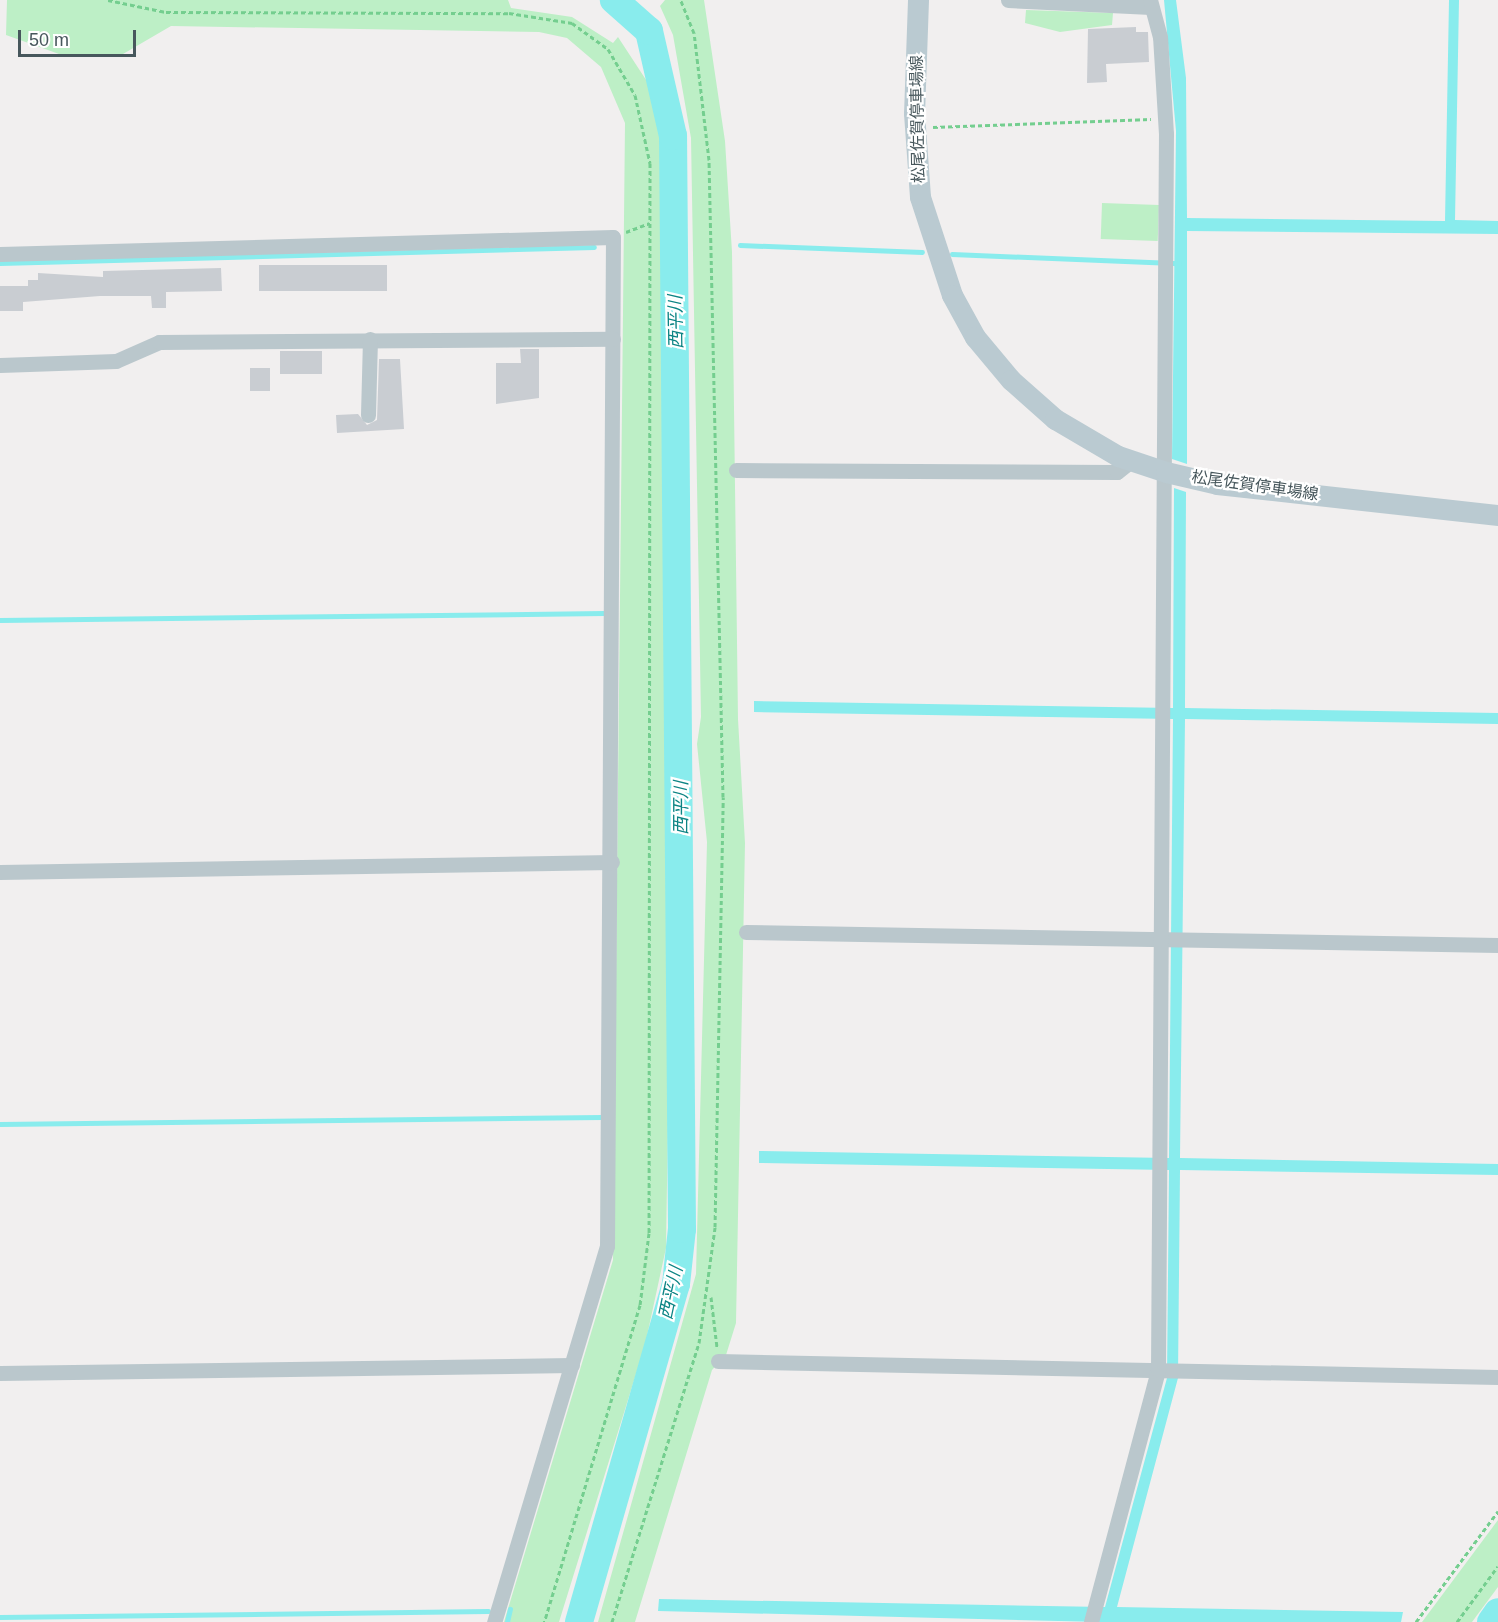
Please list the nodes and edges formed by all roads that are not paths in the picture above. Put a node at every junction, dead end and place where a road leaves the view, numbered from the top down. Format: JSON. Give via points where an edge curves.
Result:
{"nodes":[{"id":1,"x":918,"y":0,"type":"edge"},
{"id":2,"x":1008,"y":0,"type":"edge"},
{"id":3,"x":1150,"y":4,"type":"edge"},
{"id":4,"x":0,"y":254,"type":"edge"},
{"id":5,"x":370,"y":339,"type":"junction"},
{"id":6,"x":613,"y":339,"type":"junction"},
{"id":7,"x":0,"y":365,"type":"edge"},
{"id":8,"x":368,"y":415,"type":"dead end"},
{"id":9,"x":1131,"y":461,"type":"junction"},
{"id":10,"x":736,"y":471,"type":"dead end"},
{"id":11,"x":1166,"y":472,"type":"junction"},
{"id":12,"x":1498,"y":514,"type":"edge"},
{"id":13,"x":612,"y":862,"type":"junction"},
{"id":14,"x":0,"y":872,"type":"edge"},
{"id":15,"x":746,"y":932,"type":"dead end"},
{"id":16,"x":1162,"y":940,"type":"junction"},
{"id":17,"x":1498,"y":945,"type":"edge"},
{"id":18,"x":718,"y":1361,"type":"road end"},
{"id":19,"x":572,"y":1365,"type":"junction"},
{"id":20,"x":1158,"y":1370,"type":"junction"},
{"id":21,"x":0,"y":1373,"type":"edge"},
{"id":22,"x":1498,"y":1377,"type":"edge"},
{"id":23,"x":494,"y":1622,"type":"edge"},
{"id":24,"x":1092,"y":1622,"type":"edge"}],
"edges":[{"from":1,"to":9,"type":"main road","name":"松尾佐賀停車場線","via":[[915,128],[920,196],[935,256],[975,337],[1011,380],[1055,419]]},
{"from":2,"to":3,"type":"street"},
{"from":3,"to":11,"type":"street","via":[[1160,38],[1165,119]]},
{"from":4,"to":6,"type":"street","via":[[613,237]]},
{"from":5,"to":6,"type":"street"},
{"from":5,"to":7,"type":"street","via":[[159,342],[116,361]]},
{"from":5,"to":8,"type":"street"},
{"from":6,"to":13,"type":"street"},
{"from":9,"to":10,"type":"street","via":[[1118,471]]},
{"from":9,"to":11,"type":"main road","name":"松尾佐賀停車場線"},
{"from":11,"to":12,"type":"main road","name":"松尾佐賀停車場線","via":[[1217,484]]},
{"from":11,"to":16,"type":"street"},
{"from":13,"to":14,"type":"street"},
{"from":13,"to":19,"type":"street","via":[[607,1246]]},
{"from":15,"to":16,"type":"street"},
{"from":16,"to":17,"type":"street"},
{"from":16,"to":20,"type":"street"},
{"from":18,"to":20,"type":"street"},
{"from":19,"to":21,"type":"street"},
{"from":19,"to":23,"type":"street"},
{"from":20,"to":22,"type":"street"},
{"from":20,"to":24,"type":"street"}]}
